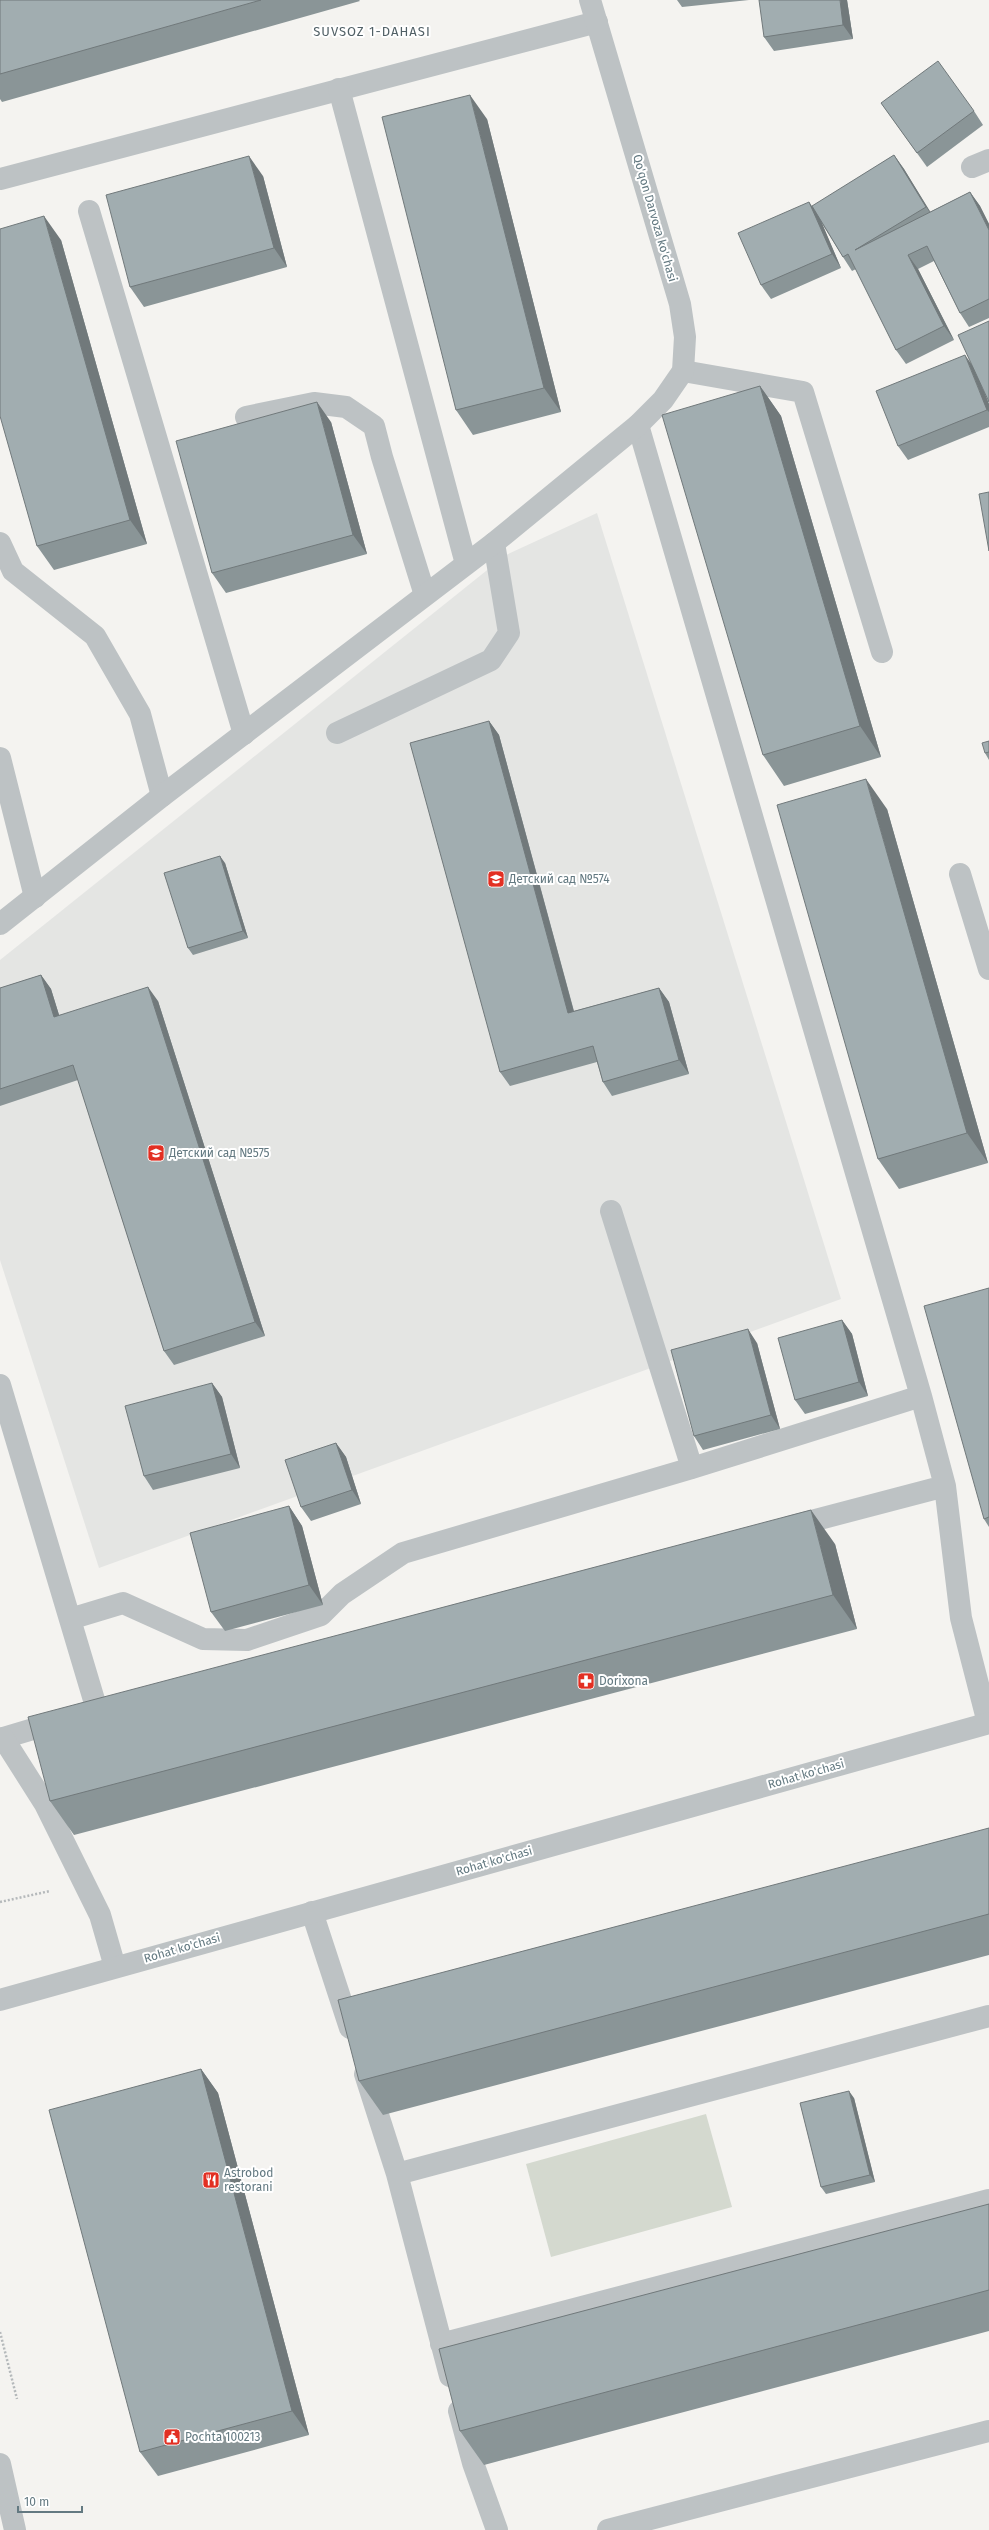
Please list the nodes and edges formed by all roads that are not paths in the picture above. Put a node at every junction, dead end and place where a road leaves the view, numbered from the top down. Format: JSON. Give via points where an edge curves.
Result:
{"nodes":[{"id":1,"x":590,"y":0,"type":"edge"},
{"id":2,"x":597,"y":22,"type":"junction"},
{"id":3,"x":338,"y":89,"type":"junction"},
{"id":4,"x":0,"y":179,"type":"edge"},
{"id":5,"x":89,"y":211,"type":"dead end"},
{"id":6,"x":683,"y":371,"type":"junction"},
{"id":7,"x":246,"y":417,"type":"dead end"},
{"id":8,"x":638,"y":425,"type":"junction"},
{"id":9,"x":494,"y":542,"type":"junction"},
{"id":10,"x":0,"y":543,"type":"edge"},
{"id":11,"x":466,"y":564,"type":"junction"},
{"id":12,"x":425,"y":595,"type":"junction"},
{"id":13,"x":882,"y":652,"type":"dead end"},
{"id":14,"x":337,"y":733,"type":"dead end"},
{"id":15,"x":244,"y":734,"type":"junction"},
{"id":16,"x":0,"y":758,"type":"edge"},
{"id":17,"x":162,"y":796,"type":"junction"},
{"id":18,"x":960,"y":874,"type":"dead end"},
{"id":19,"x":35,"y":897,"type":"junction"},
{"id":20,"x":0,"y":924,"type":"edge"},
{"id":21,"x":989,"y":969,"type":"edge"},
{"id":22,"x":611,"y":1211,"type":"dead end"},
{"id":23,"x":0,"y":1385,"type":"edge"},
{"id":24,"x":921,"y":1396,"type":"junction"},
{"id":25,"x":692,"y":1468,"type":"junction"},
{"id":26,"x":944,"y":1486,"type":"junction"},
{"id":27,"x":767,"y":1533,"type":"edge"},
{"id":28,"x":70,"y":1619,"type":"junction"},
{"id":29,"x":120,"y":1704,"type":"edge"},
{"id":30,"x":97,"y":1710,"type":"junction"},
{"id":31,"x":988,"y":1723,"type":"edge"},
{"id":32,"x":312,"y":1912,"type":"junction"},
{"id":33,"x":114,"y":1967,"type":"junction"},
{"id":34,"x":0,"y":2000,"type":"edge"},
{"id":35,"x":989,"y":2016,"type":"edge"},
{"id":36,"x":397,"y":2174,"type":"junction"},
{"id":37,"x":989,"y":2200,"type":"edge"},
{"id":38,"x":442,"y":2344,"type":"junction"},
{"id":39,"x":989,"y":2431,"type":"edge"},
{"id":40,"x":0,"y":2464,"type":"edge"},
{"id":41,"x":15,"y":2530,"type":"edge"},
{"id":42,"x":497,"y":2530,"type":"edge"},
{"id":43,"x":608,"y":2530,"type":"edge"}],
"edges":[{"from":1,"to":2,"type":"street","name":"Qo'qon Darvoza ko'chasi"},
{"from":2,"to":3,"type":"street"},
{"from":2,"to":6,"type":"street","name":"Qo'qon Darvoza ko'chasi","via":[[680,304],[685,336]]},
{"from":3,"to":4,"type":"street"},
{"from":3,"to":11,"type":"street"},
{"from":5,"to":15,"type":"street"},
{"from":6,"to":8,"type":"street","via":[[663,400]]},
{"from":6,"to":13,"type":"street","via":[[803,392]]},
{"from":7,"to":12,"type":"street","via":[[314,403],[346,408],[374,426]]},
{"from":8,"to":9,"type":"street"},
{"from":8,"to":24,"type":"street"},
{"from":9,"to":11,"type":"street"},
{"from":9,"to":14,"type":"street","via":[[509,633],[491,660]]},
{"from":10,"to":17,"type":"street","via":[[13,571],[95,636],[140,714]]},
{"from":11,"to":12,"type":"street"},
{"from":12,"to":15,"type":"street"},
{"from":15,"to":17,"type":"street"},
{"from":16,"to":19,"type":"street"},
{"from":17,"to":19,"type":"street"},
{"from":18,"to":21,"type":"street"},
{"from":19,"to":20,"type":"street"},
{"from":22,"to":25,"type":"street"},
{"from":23,"to":28,"type":"street"},
{"from":24,"to":25,"type":"street"},
{"from":24,"to":26,"type":"street"},
{"from":25,"to":28,"type":"street","via":[[402,1553],[342,1594],[321,1615],[247,1640],[203,1639],[123,1603]]},
{"from":26,"to":27,"type":"street"},
{"from":26,"to":31,"type":"street","via":[[961,1618]]},
{"from":28,"to":30,"type":"street"},
{"from":29,"to":30,"type":"street"},
{"from":30,"to":33,"type":"street","via":[[3,1738],[44,1804],[97,1909]]},
{"from":31,"to":32,"type":"street","name":"Rohat ko'chasi"},
{"from":32,"to":33,"type":"street","name":"Rohat ko'chasi"},
{"from":32,"to":36,"type":"street"},
{"from":33,"to":34,"type":"street","name":"Rohat ko'chasi"},
{"from":35,"to":36,"type":"street"},
{"from":36,"to":38,"type":"street"},
{"from":37,"to":38,"type":"street"},
{"from":38,"to":42,"type":"street","via":[[473,2463]]},
{"from":39,"to":43,"type":"street"},
{"from":40,"to":41,"type":"street"}]}
